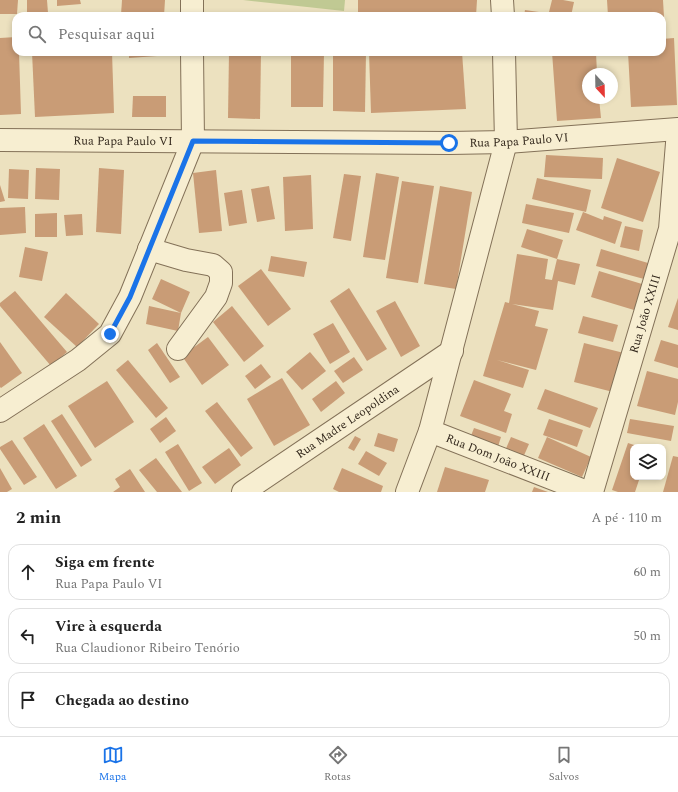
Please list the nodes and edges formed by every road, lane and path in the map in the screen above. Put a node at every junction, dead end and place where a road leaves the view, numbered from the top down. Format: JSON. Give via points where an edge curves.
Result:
{"nodes":[{"id":1,"x":192,"y":0,"type":"edge"},
{"id":2,"x":502,"y":0,"type":"edge"},
{"id":3,"x":192,"y":12,"type":"edge"},
{"id":4,"x":503,"y":12,"type":"edge"},
{"id":5,"x":192,"y":56,"type":"edge"},
{"id":6,"x":504,"y":56,"type":"edge"},
{"id":7,"x":678,"y":130,"type":"edge"},
{"id":8,"x":0,"y":140,"type":"edge"},
{"id":9,"x":193,"y":141,"type":"junction"},
{"id":10,"x":506,"y":142,"type":"junction"},
{"id":11,"x":674,"y":232,"type":"edge"},
{"id":12,"x":149,"y":249,"type":"junction"},
{"id":13,"x":178,"y":349,"type":"dead end"},
{"id":14,"x":452,"y":350,"type":"junction"},
{"id":15,"x":0,"y":411,"type":"edge"},
{"id":16,"x":430,"y":431,"type":"junction"},
{"id":17,"x":243,"y":492,"type":"edge"},
{"id":18,"x":407,"y":492,"type":"edge"},
{"id":19,"x":588,"y":492,"type":"edge"},
{"id":20,"x":592,"y":492,"type":"edge"}],
"edges":[{"from":1,"to":3,"type":"street"},
{"from":2,"to":4,"type":"street"},
{"from":5,"to":9,"type":"street"},
{"from":6,"to":10,"type":"street"},
{"from":7,"to":10,"type":"street","name":"Rua Papa Paulo VI"},
{"from":7,"to":11,"type":"street","name":"Rua João XXIII"},
{"from":8,"to":9,"type":"street","name":"Rua Papa Paulo VI"},
{"from":9,"to":10,"type":"street","name":"Rua Papa Paulo VI"},
{"from":9,"to":12,"type":"street"},
{"from":10,"to":14,"type":"street"},
{"from":11,"to":20,"type":"street","name":"Rua João XXIII"},
{"from":12,"to":13,"type":"street","via":[[213,265],[221,272],[222,283],[216,297]]},
{"from":12,"to":15,"type":"street","via":[[130,297],[110,334],[78,360]]},
{"from":14,"to":16,"type":"street"},
{"from":14,"to":17,"type":"street","name":"Rua Madre Leopoldina"},
{"from":16,"to":18,"type":"street"},
{"from":16,"to":19,"type":"street","name":"Rua Dom João XXIII"}]}
